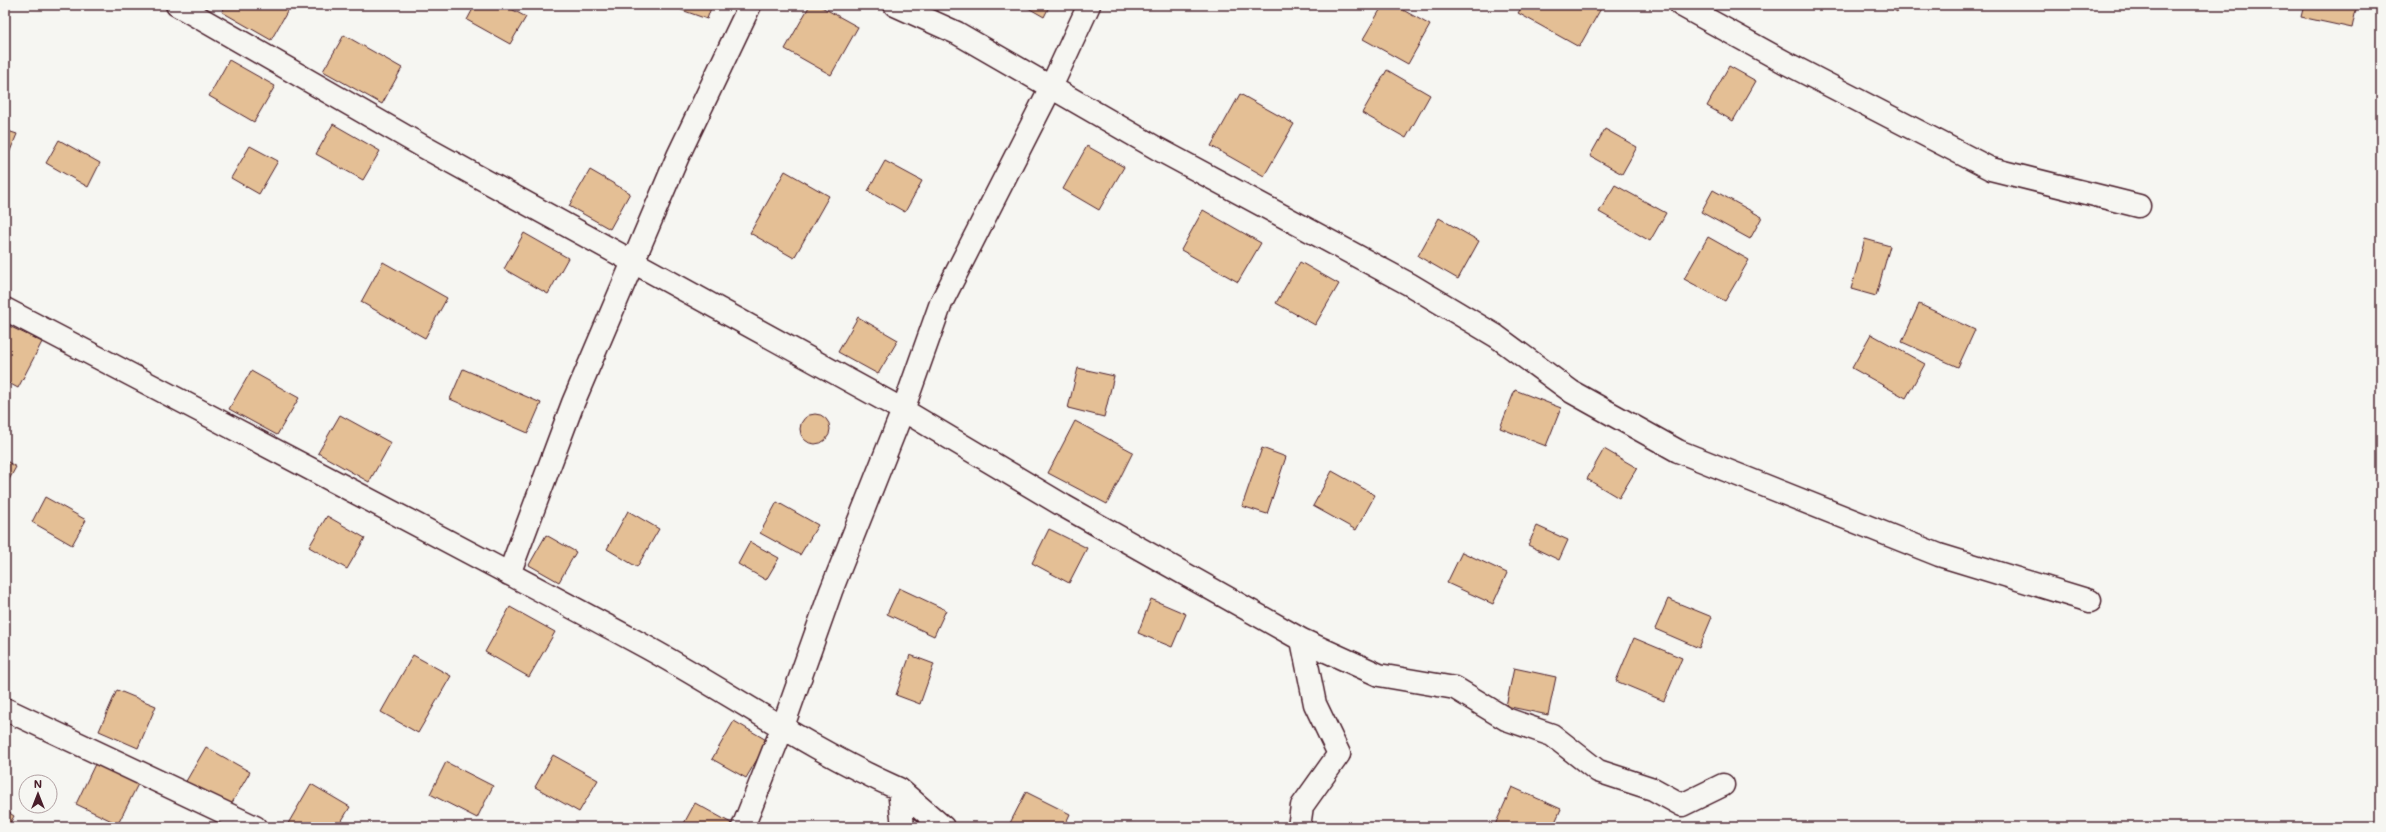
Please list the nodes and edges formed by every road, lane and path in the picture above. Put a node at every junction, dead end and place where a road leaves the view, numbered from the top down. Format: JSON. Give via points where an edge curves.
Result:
{"nodes":[{"id":1,"x":177,"y":5,"type":"edge"},
{"id":2,"x":750,"y":5,"type":"edge"},
{"id":3,"x":895,"y":5,"type":"edge"},
{"id":4,"x":1089,"y":5,"type":"edge"},
{"id":5,"x":1681,"y":5,"type":"edge"},
{"id":6,"x":1051,"y":87,"type":"junction"},
{"id":7,"x":2139,"y":206,"type":"dead end"},
{"id":8,"x":633,"y":261,"type":"junction"},
{"id":9,"x":5,"y":309,"type":"edge"},
{"id":10,"x":903,"y":410,"type":"junction"},
{"id":11,"x":509,"y":574,"type":"junction"},
{"id":12,"x":2090,"y":601,"type":"dead end"},
{"id":13,"x":1302,"y":640,"type":"junction"},
{"id":14,"x":5,"y":709,"type":"edge"},
{"id":15,"x":782,"y":729,"type":"junction"},
{"id":16,"x":1723,"y":785,"type":"dead end"},
{"id":17,"x":899,"y":789,"type":"junction"},
{"id":18,"x":255,"y":827,"type":"edge"},
{"id":19,"x":743,"y":827,"type":"edge"},
{"id":20,"x":903,"y":827,"type":"edge"},
{"id":21,"x":943,"y":827,"type":"edge"},
{"id":22,"x":1299,"y":827,"type":"edge"}],
"edges":[{"from":1,"to":8,"type":"street","via":[[424,147]]},
{"from":2,"to":8,"type":"street","via":[[678,156]]},
{"from":3,"to":6,"type":"street","via":[[957,34]]},
{"from":4,"to":6,"type":"street"},
{"from":5,"to":7,"type":"street","via":[[1788,64],[1991,169]]},
{"from":6,"to":10,"type":"street","via":[[941,303]]},
{"from":6,"to":12,"type":"street","via":[[1158,149],[1409,284],[1496,336],[1572,392],[1678,451],[1939,555]]},
{"from":8,"to":10,"type":"street"},
{"from":8,"to":11,"type":"street","via":[[573,403]]},
{"from":9,"to":11,"type":"street"},
{"from":10,"to":13,"type":"street","via":[[1064,506]]},
{"from":10,"to":15,"type":"street","via":[[831,591]]},
{"from":11,"to":15,"type":"street","via":[[640,643]]},
{"from":13,"to":16,"type":"street","via":[[1379,675],[1455,688],[1506,719],[1552,734],[1598,771],[1653,789],[1682,805]]},
{"from":13,"to":22,"type":"street","via":[[1315,704],[1339,754],[1302,806]]},
{"from":14,"to":18,"type":"street"},
{"from":15,"to":17,"type":"street","via":[[857,771]]},
{"from":15,"to":19,"type":"street"},
{"from":17,"to":20,"type":"street"},
{"from":17,"to":21,"type":"street"}]}
